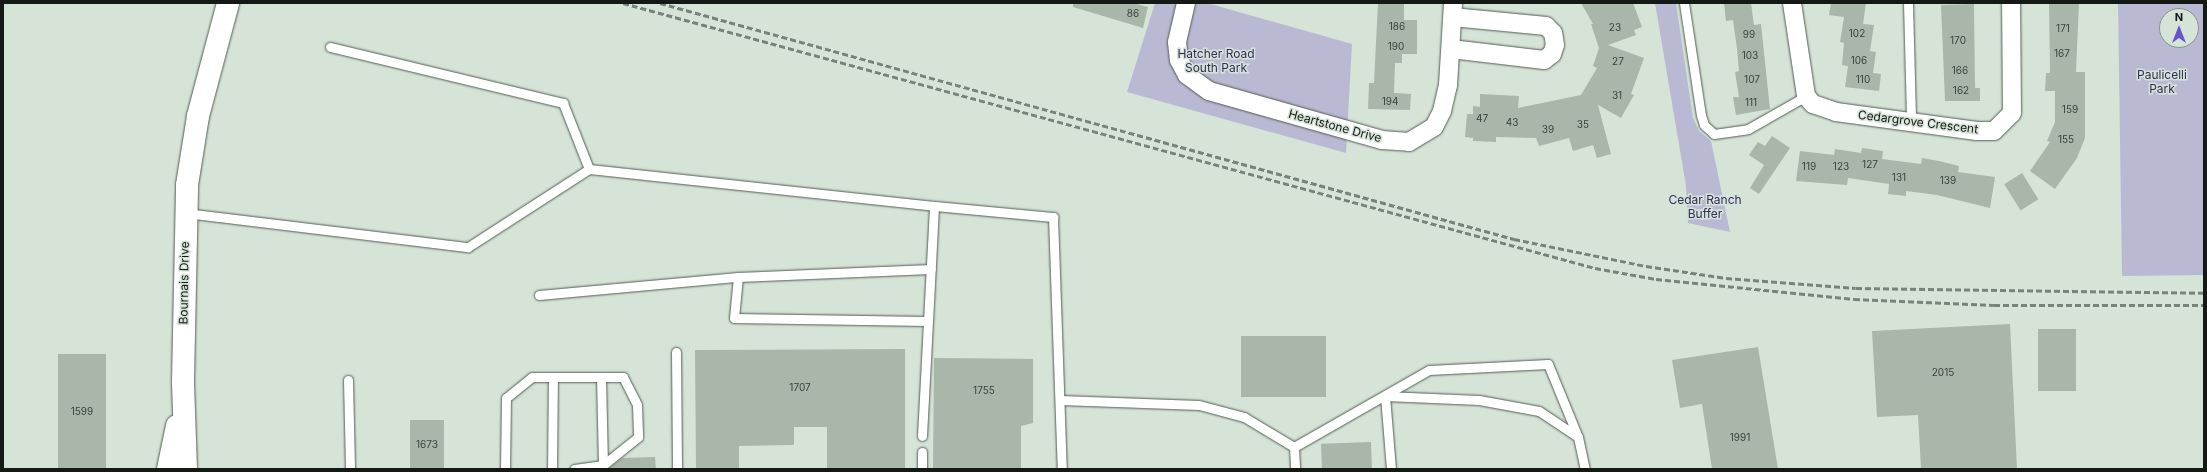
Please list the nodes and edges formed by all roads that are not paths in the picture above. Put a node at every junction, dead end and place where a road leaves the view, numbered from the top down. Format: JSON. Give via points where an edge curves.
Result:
{"nodes":[{"id":1,"x":228,"y":3,"type":"edge"},
{"id":2,"x":1186,"y":3,"type":"edge"},
{"id":3,"x":1684,"y":3,"type":"edge"},
{"id":4,"x":1792,"y":3,"type":"edge"},
{"id":5,"x":1908,"y":3,"type":"edge"},
{"id":6,"x":2011,"y":3,"type":"edge"},
{"id":7,"x":1453,"y":10,"type":"edge"},
{"id":8,"x":330,"y":47,"type":"dead end"},
{"id":9,"x":1451,"y":49,"type":"junction"},
{"id":10,"x":1806,"y":96,"type":"junction"},
{"id":11,"x":1911,"y":121,"type":"junction"},
{"id":12,"x":589,"y":169,"type":"junction"},
{"id":13,"x":934,"y":206,"type":"junction"},
{"id":14,"x":186,"y":213,"type":"junction"},
{"id":15,"x":930,"y":269,"type":"junction"},
{"id":16,"x":738,"y":277,"type":"junction"},
{"id":17,"x":539,"y":295,"type":"dead end"},
{"id":18,"x":926,"y":320,"type":"junction"},
{"id":19,"x":676,"y":352,"type":"dead end"},
{"id":20,"x":553,"y":377,"type":"junction"},
{"id":21,"x":601,"y":377,"type":"junction"},
{"id":22,"x":348,"y":380,"type":"dead end"},
{"id":23,"x":183,"y":381,"type":"junction"},
{"id":24,"x":1385,"y":396,"type":"junction"},
{"id":25,"x":1060,"y":400,"type":"junction"},
{"id":26,"x":922,"y":436,"type":"dead end"},
{"id":27,"x":1578,"y":436,"type":"junction"},
{"id":28,"x":1294,"y":447,"type":"junction"},
{"id":29,"x":922,"y":452,"type":"dead end"},
{"id":30,"x":603,"y":465,"type":"junction"},
{"id":31,"x":168,"y":469,"type":"edge"},
{"id":32,"x":186,"y":469,"type":"edge"},
{"id":33,"x":350,"y":469,"type":"edge"},
{"id":34,"x":505,"y":469,"type":"edge"},
{"id":35,"x":552,"y":469,"type":"edge"},
{"id":36,"x":574,"y":469,"type":"edge"},
{"id":37,"x":677,"y":469,"type":"edge"},
{"id":38,"x":922,"y":469,"type":"edge"},
{"id":39,"x":1062,"y":469,"type":"edge"},
{"id":40,"x":1295,"y":469,"type":"edge"},
{"id":41,"x":1391,"y":469,"type":"edge"},
{"id":42,"x":1585,"y":469,"type":"edge"}],
"edges":[{"from":1,"to":14,"type":"street","name":"Bournais Drive","via":[[198,116],[187,185]]},
{"from":2,"to":9,"type":"street","name":"Heartstone Drive","via":[[1176,42],[1179,60],[1187,75],[1209,91],[1382,140],[1409,142],[1434,127],[1447,92]]},
{"from":3,"to":10,"type":"lane","via":[[1701,115],[1704,125],[1714,134],[1748,129]]},
{"from":4,"to":10,"type":"street"},
{"from":5,"to":11,"type":"lane"},
{"from":6,"to":11,"type":"street","name":"Cedargrove Crescent","via":[[2009,119],[1994,131]]},
{"from":7,"to":9,"type":"street","name":"Heartstone Drive"},
{"from":7,"to":9,"type":"street","via":[[1546,26],[1553,33],[1555,45],[1552,54],[1544,60]]},
{"from":8,"to":12,"type":"lane","via":[[563,103]]},
{"from":10,"to":11,"type":"street","name":"Cedargrove Crescent","via":[[1823,109]]},
{"from":12,"to":13,"type":"lane"},
{"from":12,"to":14,"type":"lane","via":[[468,247]]},
{"from":13,"to":15,"type":"lane"},
{"from":13,"to":25,"type":"lane","via":[[1053,217]]},
{"from":14,"to":23,"type":"street","name":"Bournais Drive"},
{"from":15,"to":16,"type":"lane"},
{"from":15,"to":18,"type":"lane"},
{"from":16,"to":17,"type":"lane"},
{"from":16,"to":18,"type":"lane","via":[[734,318]]},
{"from":18,"to":26,"type":"lane"},
{"from":19,"to":37,"type":"lane"},
{"from":20,"to":21,"type":"lane"},
{"from":20,"to":34,"type":"lane","via":[[532,377],[506,398]]},
{"from":20,"to":35,"type":"lane"},
{"from":21,"to":30,"type":"lane"},
{"from":21,"to":30,"type":"lane","via":[[623,377],[637,406],[638,437]]},
{"from":22,"to":33,"type":"lane"},
{"from":23,"to":31,"type":"street"},
{"from":23,"to":32,"type":"street"},
{"from":24,"to":27,"type":"lane","via":[[1479,400],[1538,411]]},
{"from":24,"to":27,"type":"lane","via":[[1429,370],[1548,364]]},
{"from":24,"to":28,"type":"lane"},
{"from":24,"to":41,"type":"lane"},
{"from":25,"to":28,"type":"lane","via":[[1199,405],[1244,418]]},
{"from":25,"to":39,"type":"lane"},
{"from":27,"to":42,"type":"lane"},
{"from":28,"to":40,"type":"lane"},
{"from":29,"to":38,"type":"lane"},
{"from":30,"to":36,"type":"lane"}]}
